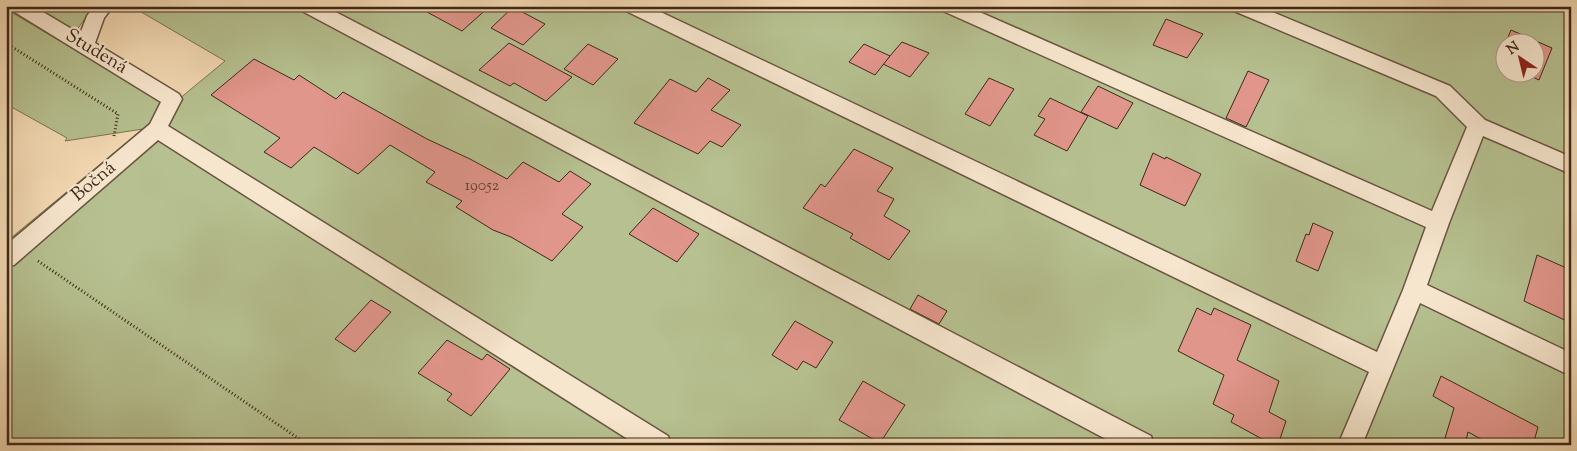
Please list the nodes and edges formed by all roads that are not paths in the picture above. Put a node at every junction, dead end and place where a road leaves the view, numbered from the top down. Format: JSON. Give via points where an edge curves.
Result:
{"nodes":[{"id":1,"x":19,"y":6,"type":"edge"},
{"id":2,"x":104,"y":6,"type":"edge"},
{"id":3,"x":308,"y":6,"type":"edge"},
{"id":4,"x":632,"y":6,"type":"edge"},
{"id":5,"x":949,"y":6,"type":"edge"},
{"id":6,"x":1240,"y":6,"type":"edge"},
{"id":7,"x":85,"y":45,"type":"junction"},
{"id":8,"x":172,"y":99,"type":"joint"},
{"id":9,"x":1478,"y":125,"type":"junction"},
{"id":10,"x":157,"y":129,"type":"junction"},
{"id":11,"x":1571,"y":166,"type":"edge"},
{"id":12,"x":1438,"y":223,"type":"junction"},
{"id":13,"x":12,"y":252,"type":"edge"},
{"id":14,"x":1414,"y":290,"type":"junction"},
{"id":15,"x":1571,"y":365,"type":"edge"},
{"id":16,"x":1381,"y":366,"type":"junction"},
{"id":17,"x":659,"y":445,"type":"edge"},
{"id":18,"x":1142,"y":445,"type":"edge"},
{"id":19,"x":1350,"y":445,"type":"edge"}],
"edges":[{"from":1,"to":7,"type":"street","name":"Studená"},
{"from":2,"to":7,"type":"street","via":[[96,16]]},
{"from":3,"to":18,"type":"street"},
{"from":4,"to":16,"type":"street"},
{"from":5,"to":12,"type":"street"},
{"from":6,"to":9,"type":"street","via":[[1443,90]]},
{"from":7,"to":8,"type":"street","name":"Studená"},
{"from":8,"to":10,"type":"street","name":"Bočná"},
{"from":9,"to":11,"type":"street"},
{"from":9,"to":12,"type":"street"},
{"from":10,"to":13,"type":"street","name":"Bočná"},
{"from":10,"to":17,"type":"street"},
{"from":12,"to":14,"type":"street"},
{"from":14,"to":15,"type":"street"},
{"from":14,"to":16,"type":"street"},
{"from":16,"to":19,"type":"street"}]}
